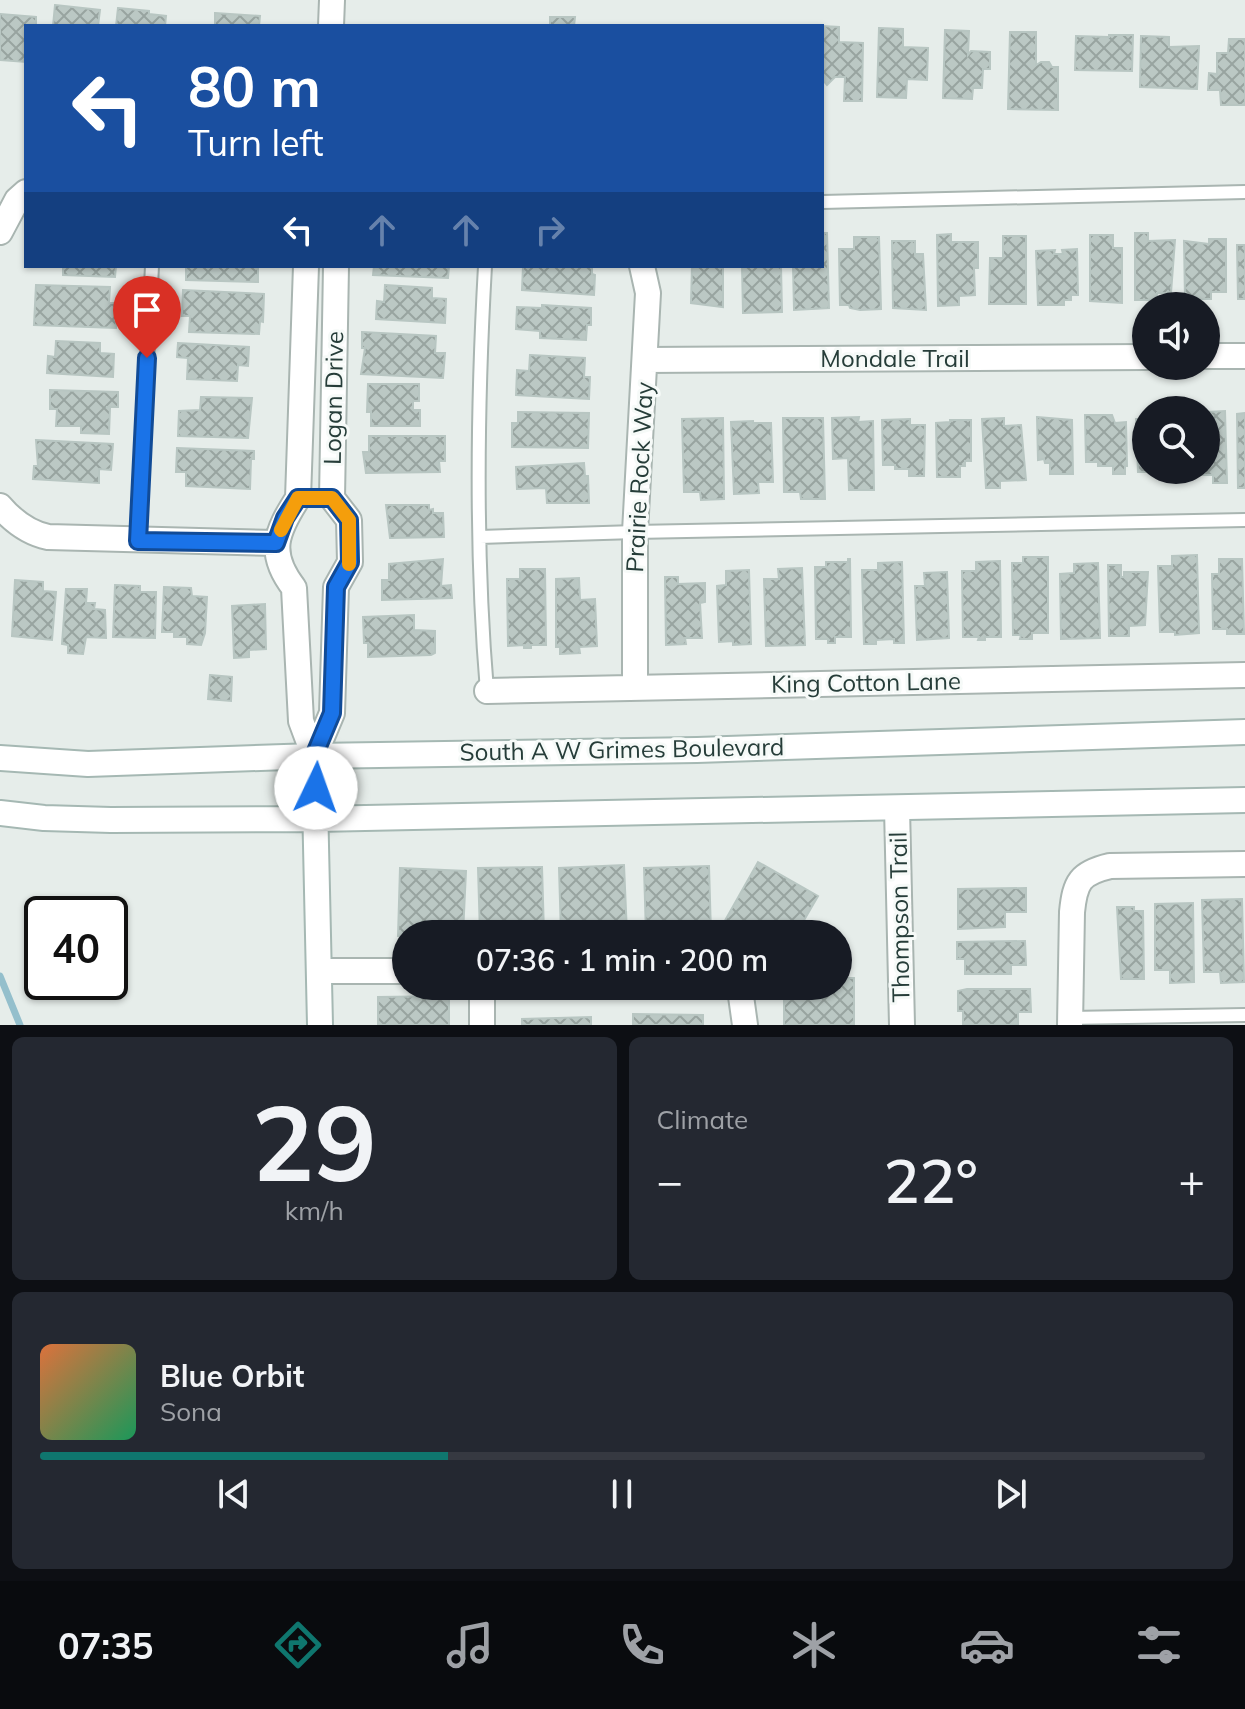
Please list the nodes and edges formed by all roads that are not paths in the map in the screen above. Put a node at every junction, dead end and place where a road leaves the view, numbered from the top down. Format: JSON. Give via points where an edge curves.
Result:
{"nodes":[{"id":1,"x":332,"y":0,"type":"edge"},
{"id":2,"x":331,"y":24,"type":"edge"},
{"id":3,"x":1245,"y":192,"type":"edge"},
{"id":4,"x":24,"y":194,"type":"edge"},
{"id":5,"x":824,"y":202,"type":"edge"},
{"id":6,"x":0,"y":232,"type":"edge"},
{"id":7,"x":152,"y":268,"type":"edge"},
{"id":8,"x":306,"y":268,"type":"edge"},
{"id":9,"x":336,"y":268,"type":"edge"},
{"id":10,"x":485,"y":268,"type":"edge"},
{"id":11,"x":642,"y":268,"type":"edge"},
{"id":12,"x":1220,"y":356,"type":"edge"},
{"id":13,"x":1245,"y":356,"type":"edge"},
{"id":14,"x":1132,"y":357,"type":"edge"},
{"id":15,"x":645,"y":360,"type":"junction"},
{"id":16,"x":298,"y":498,"type":"junction"},
{"id":17,"x":332,"y":498,"type":"junction"},
{"id":18,"x":0,"y":506,"type":"edge"},
{"id":19,"x":1245,"y":520,"type":"edge"},
{"id":20,"x":635,"y":532,"type":"junction"},
{"id":21,"x":480,"y":537,"type":"junction"},
{"id":22,"x":138,"y":541,"type":"junction"},
{"id":23,"x":276,"y":543,"type":"junction"},
{"id":24,"x":336,"y":587,"type":"junction"},
{"id":25,"x":294,"y":588,"type":"junction"},
{"id":26,"x":1245,"y":675,"type":"edge"},
{"id":27,"x":635,"y":688,"type":"junction"},
{"id":28,"x":487,"y":691,"type":"joint"},
{"id":29,"x":1245,"y":732,"type":"edge"},
{"id":30,"x":314,"y":756,"type":"junction"},
{"id":31,"x":7,"y":759,"type":"edge"},
{"id":32,"x":1245,"y":800,"type":"edge"},
{"id":33,"x":897,"y":808,"type":"junction"},
{"id":34,"x":0,"y":813,"type":"edge"},
{"id":35,"x":317,"y":819,"type":"junction"},
{"id":36,"x":1245,"y":864,"type":"edge"},
{"id":37,"x":319,"y":971,"type":"junction"},
{"id":38,"x":392,"y":971,"type":"edge"},
{"id":39,"x":482,"y":1000,"type":"edge"},
{"id":40,"x":742,"y":1000,"type":"edge"},
{"id":41,"x":1245,"y":1015,"type":"edge"},
{"id":42,"x":1070,"y":1022,"type":"edge"},
{"id":43,"x":320,"y":1025,"type":"edge"},
{"id":44,"x":482,"y":1025,"type":"edge"},
{"id":45,"x":745,"y":1025,"type":"edge"},
{"id":46,"x":902,"y":1025,"type":"edge"}],
"edges":[{"from":1,"to":2,"type":"street"},
{"from":3,"to":5,"type":"lane"},
{"from":4,"to":6,"type":"street"},
{"from":7,"to":22,"type":"lane"},
{"from":8,"to":16,"type":"street","name":"Logan Drive"},
{"from":9,"to":17,"type":"street","name":"Logan Drive"},
{"from":10,"to":21,"type":"lane","via":[[477,405]]},
{"from":11,"to":15,"type":"street","name":"Prairie Rock Way","via":[[648,293]]},
{"from":12,"to":13,"type":"street"},
{"from":14,"to":15,"type":"street","name":"Mondale Trail"},
{"from":15,"to":20,"type":"street","name":"Prairie Rock Way"},
{"from":16,"to":17,"type":"street"},
{"from":16,"to":23,"type":"street","name":"Logan Drive"},
{"from":17,"to":24,"type":"street","name":"Logan Drive","via":[[349,520],[350,562]]},
{"from":18,"to":22,"type":"street","via":[[38,535]]},
{"from":19,"to":20,"type":"lane"},
{"from":20,"to":21,"type":"lane"},
{"from":20,"to":27,"type":"street","name":"Prairie Rock Way"},
{"from":21,"to":28,"type":"lane"},
{"from":22,"to":23,"type":"street"},
{"from":23,"to":25,"type":"street","name":"Logan Drive","via":[[282,572]]},
{"from":24,"to":25,"type":"street"},
{"from":24,"to":30,"type":"street","name":"Logan Drive","via":[[332,713]]},
{"from":25,"to":30,"type":"street","name":"Logan Drive","via":[[301,721]]},
{"from":26,"to":27,"type":"street","name":"King Cotton Lane"},
{"from":27,"to":28,"type":"street","name":"King Cotton Lane"},
{"from":29,"to":30,"type":"street","name":"South A W Grimes Boulevard"},
{"from":30,"to":31,"type":"street","name":"South A W Grimes Boulevard","via":[[88,764]]},
{"from":30,"to":35,"type":"street","name":"Logan Drive"},
{"from":32,"to":33,"type":"street"},
{"from":33,"to":35,"type":"street"},
{"from":33,"to":46,"type":"street","name":"Thompson Trail"},
{"from":34,"to":35,"type":"street","via":[[44,818]]},
{"from":35,"to":37,"type":"street","name":"Logan Drive"},
{"from":36,"to":42,"type":"street","via":[[1110,866],[1080,879],[1072,912]]},
{"from":37,"to":38,"type":"street"},
{"from":37,"to":43,"type":"street","name":"Logan Drive"},
{"from":39,"to":44,"type":"street"},
{"from":40,"to":45,"type":"street"},
{"from":41,"to":42,"type":"lane"}]}
